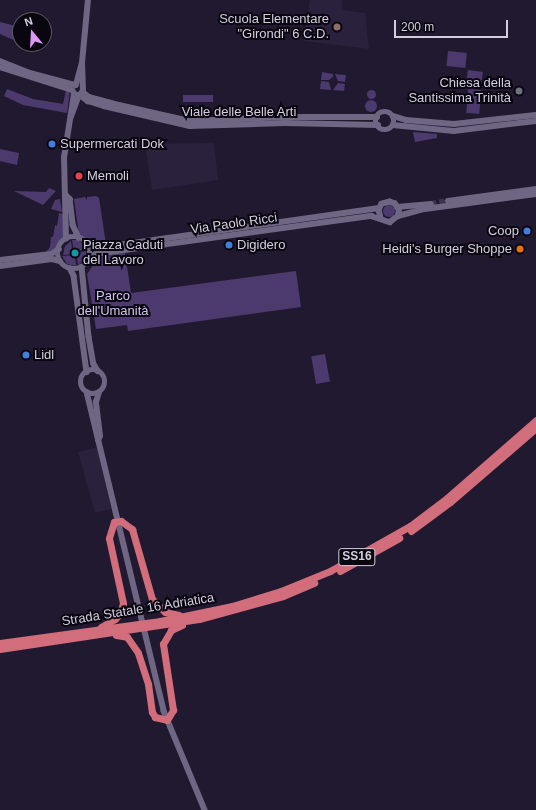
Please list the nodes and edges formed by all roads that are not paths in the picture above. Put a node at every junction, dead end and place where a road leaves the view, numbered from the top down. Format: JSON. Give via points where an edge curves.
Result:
{"nodes":[{"id":1,"x":88,"y":0,"type":"edge"},
{"id":2,"x":0,"y":61,"type":"edge"},
{"id":3,"x":0,"y":67,"type":"edge"},
{"id":4,"x":78,"y":90,"type":"junction"},
{"id":5,"x":536,"y":115,"type":"edge"},
{"id":6,"x":393,"y":116,"type":"junction"},
{"id":7,"x":377,"y":117,"type":"junction"},
{"id":8,"x":536,"y":121,"type":"edge"},
{"id":9,"x":378,"y":125,"type":"junction"},
{"id":10,"x":393,"y":125,"type":"junction"},
{"id":11,"x":536,"y":189,"type":"edge"},
{"id":12,"x":536,"y":194,"type":"edge"},
{"id":13,"x":66,"y":195,"type":"junction"},
{"id":14,"x":448,"y":201,"type":"tunnel mouth"},
{"id":15,"x":431,"y":204,"type":"tunnel mouth"},
{"id":16,"x":397,"y":206,"type":"junction"},
{"id":17,"x":379,"y":208,"type":"junction"},
{"id":18,"x":398,"y":216,"type":"junction"},
{"id":19,"x":381,"y":218,"type":"junction"},
{"id":20,"x":79,"y":238,"type":"junction"},
{"id":21,"x":66,"y":239,"type":"junction"},
{"id":22,"x":88,"y":245,"type":"junction"},
{"id":23,"x":59,"y":248,"type":"junction"},
{"id":24,"x":90,"y":257,"type":"junction"},
{"id":25,"x":0,"y":260,"type":"edge"},
{"id":26,"x":60,"y":261,"type":"junction"},
{"id":27,"x":0,"y":266,"type":"edge"},
{"id":28,"x":82,"y":267,"type":"junction"},
{"id":29,"x":70,"y":268,"type":"junction"},
{"id":30,"x":98,"y":371,"type":"junction"},
{"id":31,"x":86,"y":372,"type":"junction"},
{"id":32,"x":87,"y":392,"type":"junction"},
{"id":33,"x":99,"y":392,"type":"junction"},
{"id":34,"x":536,"y":420,"type":"edge"},
{"id":35,"x":536,"y":428,"type":"edge"},
{"id":36,"x":98,"y":440,"type":"junction"},
{"id":37,"x":488,"y":466,"type":"junction"},
{"id":38,"x":118,"y":522,"type":"junction"},
{"id":39,"x":189,"y":615,"type":"junction"},
{"id":40,"x":199,"y":619,"type":"junction"},
{"id":41,"x":91,"y":630,"type":"junction"},
{"id":42,"x":98,"y":635,"type":"junction"},
{"id":43,"x":0,"y":643,"type":"edge"},
{"id":44,"x":0,"y":648,"type":"edge"},
{"id":45,"x":167,"y":720,"type":"junction"},
{"id":46,"x":205,"y":810,"type":"edge"}],
"edges":[{"from":1,"to":4,"type":"street"},
{"from":2,"to":4,"type":"street","name":"Viale delle Belle Arti"},
{"from":3,"to":4,"type":"street","name":"Viale delle Belle Arti"},
{"from":4,"to":7,"type":"street","name":"Viale delle Belle Arti","via":[[89,97],[190,121]]},
{"from":4,"to":9,"type":"street","name":"Viale delle Belle Arti","via":[[88,101],[190,126],[285,123]]},
{"from":4,"to":13,"type":"street","via":[[64,158]]},
{"from":5,"to":6,"type":"street","via":[[454,124],[406,120]]},
{"from":6,"to":7,"type":"street","via":[[385,112]]},
{"from":6,"to":10,"type":"street"},
{"from":7,"to":9,"type":"street"},
{"from":8,"to":10,"type":"street","via":[[454,131]]},
{"from":9,"to":10,"type":"street","via":[[384,129]]},
{"from":11,"to":14,"type":"street"},
{"from":12,"to":18,"type":"street","via":[[425,209]]},
{"from":13,"to":20,"type":"street","via":[[70,199]]},
{"from":13,"to":21,"type":"street"},
{"from":15,"to":16,"type":"street"},
{"from":16,"to":17,"type":"street","via":[[387,202]]},
{"from":16,"to":18,"type":"street"},
{"from":17,"to":19,"type":"street"},
{"from":17,"to":22,"type":"street","name":"Via Paolo Ricci","via":[[96,248]]},
{"from":18,"to":19,"type":"street","via":[[390,222]]},
{"from":19,"to":24,"type":"street","name":"Via Paolo Ricci","via":[[371,216],[96,254]]},
{"from":20,"to":21,"type":"street"},
{"from":20,"to":22,"type":"street"},
{"from":21,"to":23,"type":"street"},
{"from":22,"to":24,"type":"street"},
{"from":23,"to":25,"type":"street","via":[[51,254]]},
{"from":23,"to":26,"type":"street"},
{"from":24,"to":28,"type":"street"},
{"from":26,"to":27,"type":"street","via":[[52,259]]},
{"from":26,"to":29,"type":"street"},
{"from":28,"to":29,"type":"street"},
{"from":28,"to":30,"type":"street","via":[[89,338],[94,364]]},
{"from":29,"to":31,"type":"street","via":[[74,276]]},
{"from":30,"to":31,"type":"street"},
{"from":30,"to":33,"type":"street","via":[[105,382]]},
{"from":31,"to":32,"type":"street","via":[[82,380]]},
{"from":32,"to":33,"type":"street"},
{"from":32,"to":36,"type":"street"},
{"from":33,"to":36,"type":"street","via":[[96,402],[100,436]]},
{"from":34,"to":37,"type":"highway","name":"Strada Statale 16 Adriatica","number":"SS16"},
{"from":35,"to":37,"type":"highway","name":"Strada Statale 16 Adriatica","number":"SS16"},
{"from":36,"to":38,"type":"street"},
{"from":37,"to":39,"type":"highway","name":"Strada Statale 16 Adriatica","number":"SS16","via":[[410,526],[361,555],[281,591],[232,606]]},
{"from":37,"to":40,"type":"highway","name":"Strada Statale 16 Adriatica","number":"SS16","via":[[450,502],[369,557],[283,596]]},
{"from":38,"to":39,"type":"highway","via":[[126,522],[132,529],[148,590],[158,608],[169,614]]},
{"from":38,"to":41,"type":"highway","via":[[114,522],[109,538],[122,604],[115,619]]},
{"from":38,"to":45,"type":"street"},
{"from":39,"to":41,"type":"highway","name":"Strada Statale 16 Adriatica","number":"SS16"},
{"from":40,"to":42,"type":"highway","name":"Strada Statale 16 Adriatica","number":"SS16"},
{"from":40,"to":45,"type":"highway","via":[[171,630],[163,644],[173,710]]},
{"from":41,"to":43,"type":"highway","name":"Strada Statale 16 Adriatica","number":"SS16"},
{"from":42,"to":44,"type":"highway","name":"Strada Statale 16 Adriatica","number":"SS16"},
{"from":42,"to":45,"type":"highway","via":[[122,635],[130,640],[146,675],[152,712],[155,717]]},
{"from":45,"to":46,"type":"street"}]}
